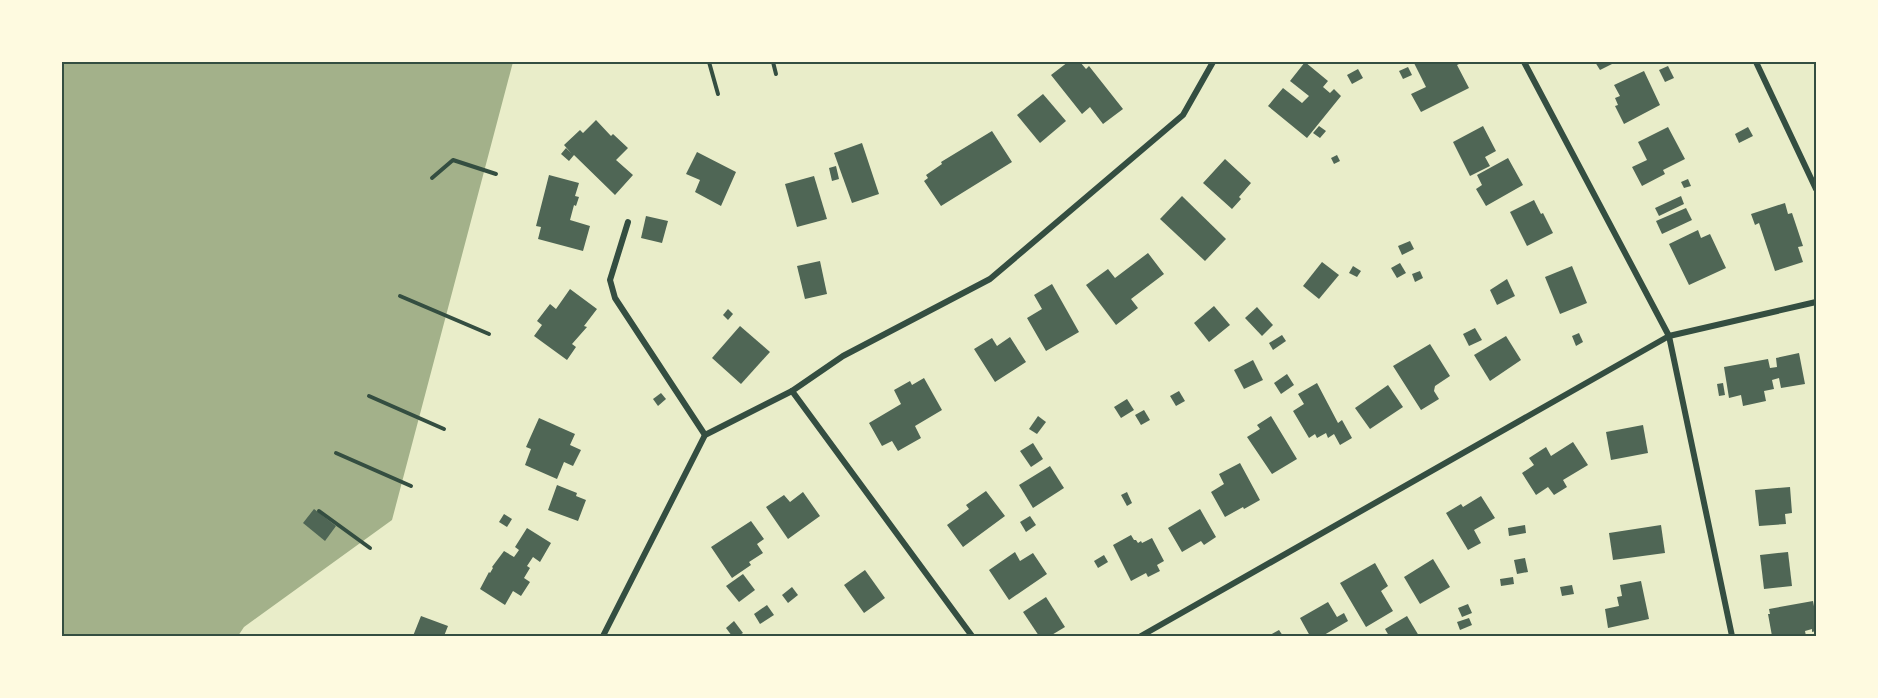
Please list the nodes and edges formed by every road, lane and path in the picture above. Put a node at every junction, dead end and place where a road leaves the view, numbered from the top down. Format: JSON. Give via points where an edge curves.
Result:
{"nodes":[{"id":1,"x":709,"y":62,"type":"edge"},
{"id":2,"x":773,"y":62,"type":"edge"},
{"id":3,"x":1213,"y":62,"type":"edge"},
{"id":4,"x":1524,"y":62,"type":"edge"},
{"id":5,"x":1756,"y":62,"type":"edge"},
{"id":6,"x":776,"y":74,"type":"dead end"},
{"id":7,"x":718,"y":94,"type":"dead end"},
{"id":8,"x":496,"y":174,"type":"dead end"},
{"id":9,"x":432,"y":178,"type":"dead end"},
{"id":10,"x":1816,"y":189,"type":"edge"},
{"id":11,"x":628,"y":222,"type":"dead end"},
{"id":12,"x":400,"y":296,"type":"dead end"},
{"id":13,"x":1816,"y":302,"type":"edge"},
{"id":14,"x":489,"y":334,"type":"dead end"},
{"id":15,"x":1669,"y":336,"type":"junction"},
{"id":16,"x":792,"y":391,"type":"junction"},
{"id":17,"x":369,"y":396,"type":"dead end"},
{"id":18,"x":444,"y":429,"type":"dead end"},
{"id":19,"x":705,"y":435,"type":"junction"},
{"id":20,"x":336,"y":453,"type":"dead end"},
{"id":21,"x":411,"y":486,"type":"dead end"},
{"id":22,"x":320,"y":511,"type":"dead end"},
{"id":23,"x":370,"y":548,"type":"dead end"},
{"id":24,"x":603,"y":636,"type":"edge"},
{"id":25,"x":972,"y":636,"type":"edge"},
{"id":26,"x":1141,"y":636,"type":"edge"},
{"id":27,"x":1732,"y":636,"type":"edge"}],
"edges":[{"from":1,"to":7,"type":"path"},
{"from":2,"to":6,"type":"path"},
{"from":3,"to":16,"type":"street","via":[[1183,115],[990,279],[843,356]]},
{"from":4,"to":15,"type":"street"},
{"from":5,"to":10,"type":"street"},
{"from":8,"to":9,"type":"path","via":[[453,160]]},
{"from":11,"to":19,"type":"street","via":[[610,280],[615,298]]},
{"from":12,"to":14,"type":"path"},
{"from":13,"to":15,"type":"street"},
{"from":15,"to":26,"type":"street"},
{"from":15,"to":27,"type":"street"},
{"from":16,"to":19,"type":"street"},
{"from":16,"to":25,"type":"street"},
{"from":17,"to":18,"type":"path"},
{"from":19,"to":24,"type":"street"},
{"from":20,"to":21,"type":"path"},
{"from":22,"to":23,"type":"path"}]}
